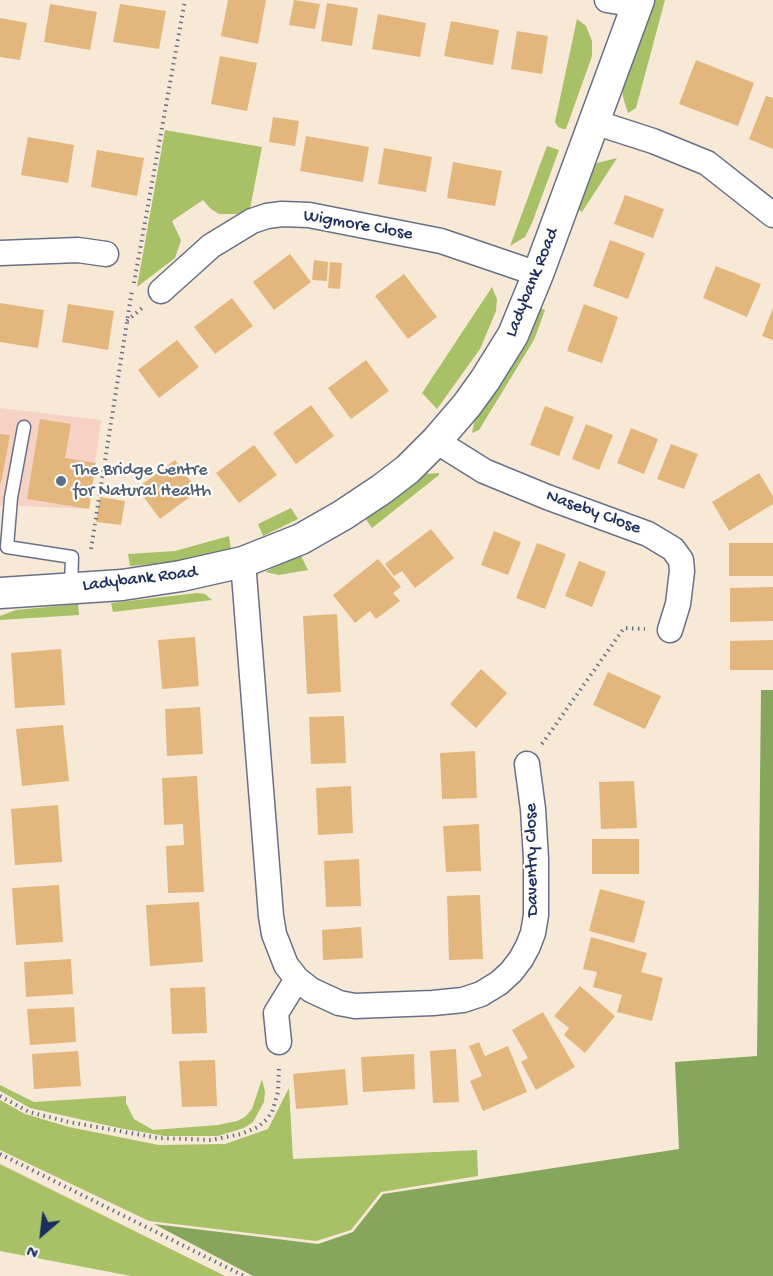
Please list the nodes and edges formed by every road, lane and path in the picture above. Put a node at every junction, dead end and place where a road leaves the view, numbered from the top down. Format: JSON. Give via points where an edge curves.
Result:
{"nodes":[{"id":1,"x":607,"y":0,"type":"edge"},
{"id":2,"x":638,"y":3,"type":"edge"},
{"id":3,"x":594,"y":122,"type":"junction"},
{"id":4,"x":773,"y":215,"type":"edge"},
{"id":5,"x":0,"y":253,"type":"edge"},
{"id":6,"x":106,"y":254,"type":"dead end"},
{"id":7,"x":538,"y":274,"type":"junction"},
{"id":8,"x":161,"y":291,"type":"dead end"},
{"id":9,"x":24,"y":427,"type":"dead end"},
{"id":10,"x":436,"y":441,"type":"junction"},
{"id":11,"x":243,"y":562,"type":"junction"},
{"id":12,"x":71,"y":589,"type":"junction"},
{"id":13,"x":0,"y":592,"type":"edge"},
{"id":14,"x":670,"y":630,"type":"joint"},
{"id":15,"x":527,"y":764,"type":"joint"},
{"id":16,"x":297,"y":979,"type":"junction"},
{"id":17,"x":279,"y":1042,"type":"joint"},
{"id":18,"x":0,"y":1096,"type":"edge"},
{"id":19,"x":0,"y":1154,"type":"edge"},
{"id":20,"x":244,"y":1276,"type":"edge"}],
"edges":[{"from":1,"to":2,"type":"street"},
{"from":2,"to":3,"type":"street","name":"Ladybank Road"},
{"from":3,"to":4,"type":"street","via":[[707,163]]},
{"from":3,"to":7,"type":"street","name":"Ladybank Road"},
{"from":5,"to":6,"type":"street","via":[[78,250]]},
{"from":7,"to":8,"type":"street","name":"Wigmore Close","via":[[441,241],[309,215],[282,214],[252,221],[211,246]]},
{"from":7,"to":10,"type":"street","name":"Ladybank Road","via":[[504,352]]},
{"from":9,"to":12,"type":"lane","via":[[7,547],[72,557]]},
{"from":10,"to":11,"type":"street","name":"Ladybank Road","via":[[392,482],[343,516],[301,539]]},
{"from":10,"to":14,"type":"street","name":"Naseby Close","via":[[484,471],[648,534],[673,549],[681,560],[682,571]]},
{"from":11,"to":12,"type":"street","name":"Ladybank Road","via":[[170,578]]},
{"from":11,"to":16,"type":"street","name":"Daventry Close","via":[[271,916],[279,949]]},
{"from":12,"to":13,"type":"street","name":"Ladybank Road"},
{"from":14,"to":15,"type":"path","via":[[624,628]]},
{"from":15,"to":16,"type":"street","name":"Daventry Close","via":[[536,859],[536,915],[528,946],[511,972],[481,993],[463,1000],[366,1006],[339,1003]]},
{"from":16,"to":17,"type":"street","via":[[276,1013]]},
{"from":17,"to":18,"type":"path","via":[[278,1092],[272,1112],[258,1126],[229,1137],[158,1138],[117,1132],[29,1112]]},
{"from":19,"to":20,"type":"path"}]}
